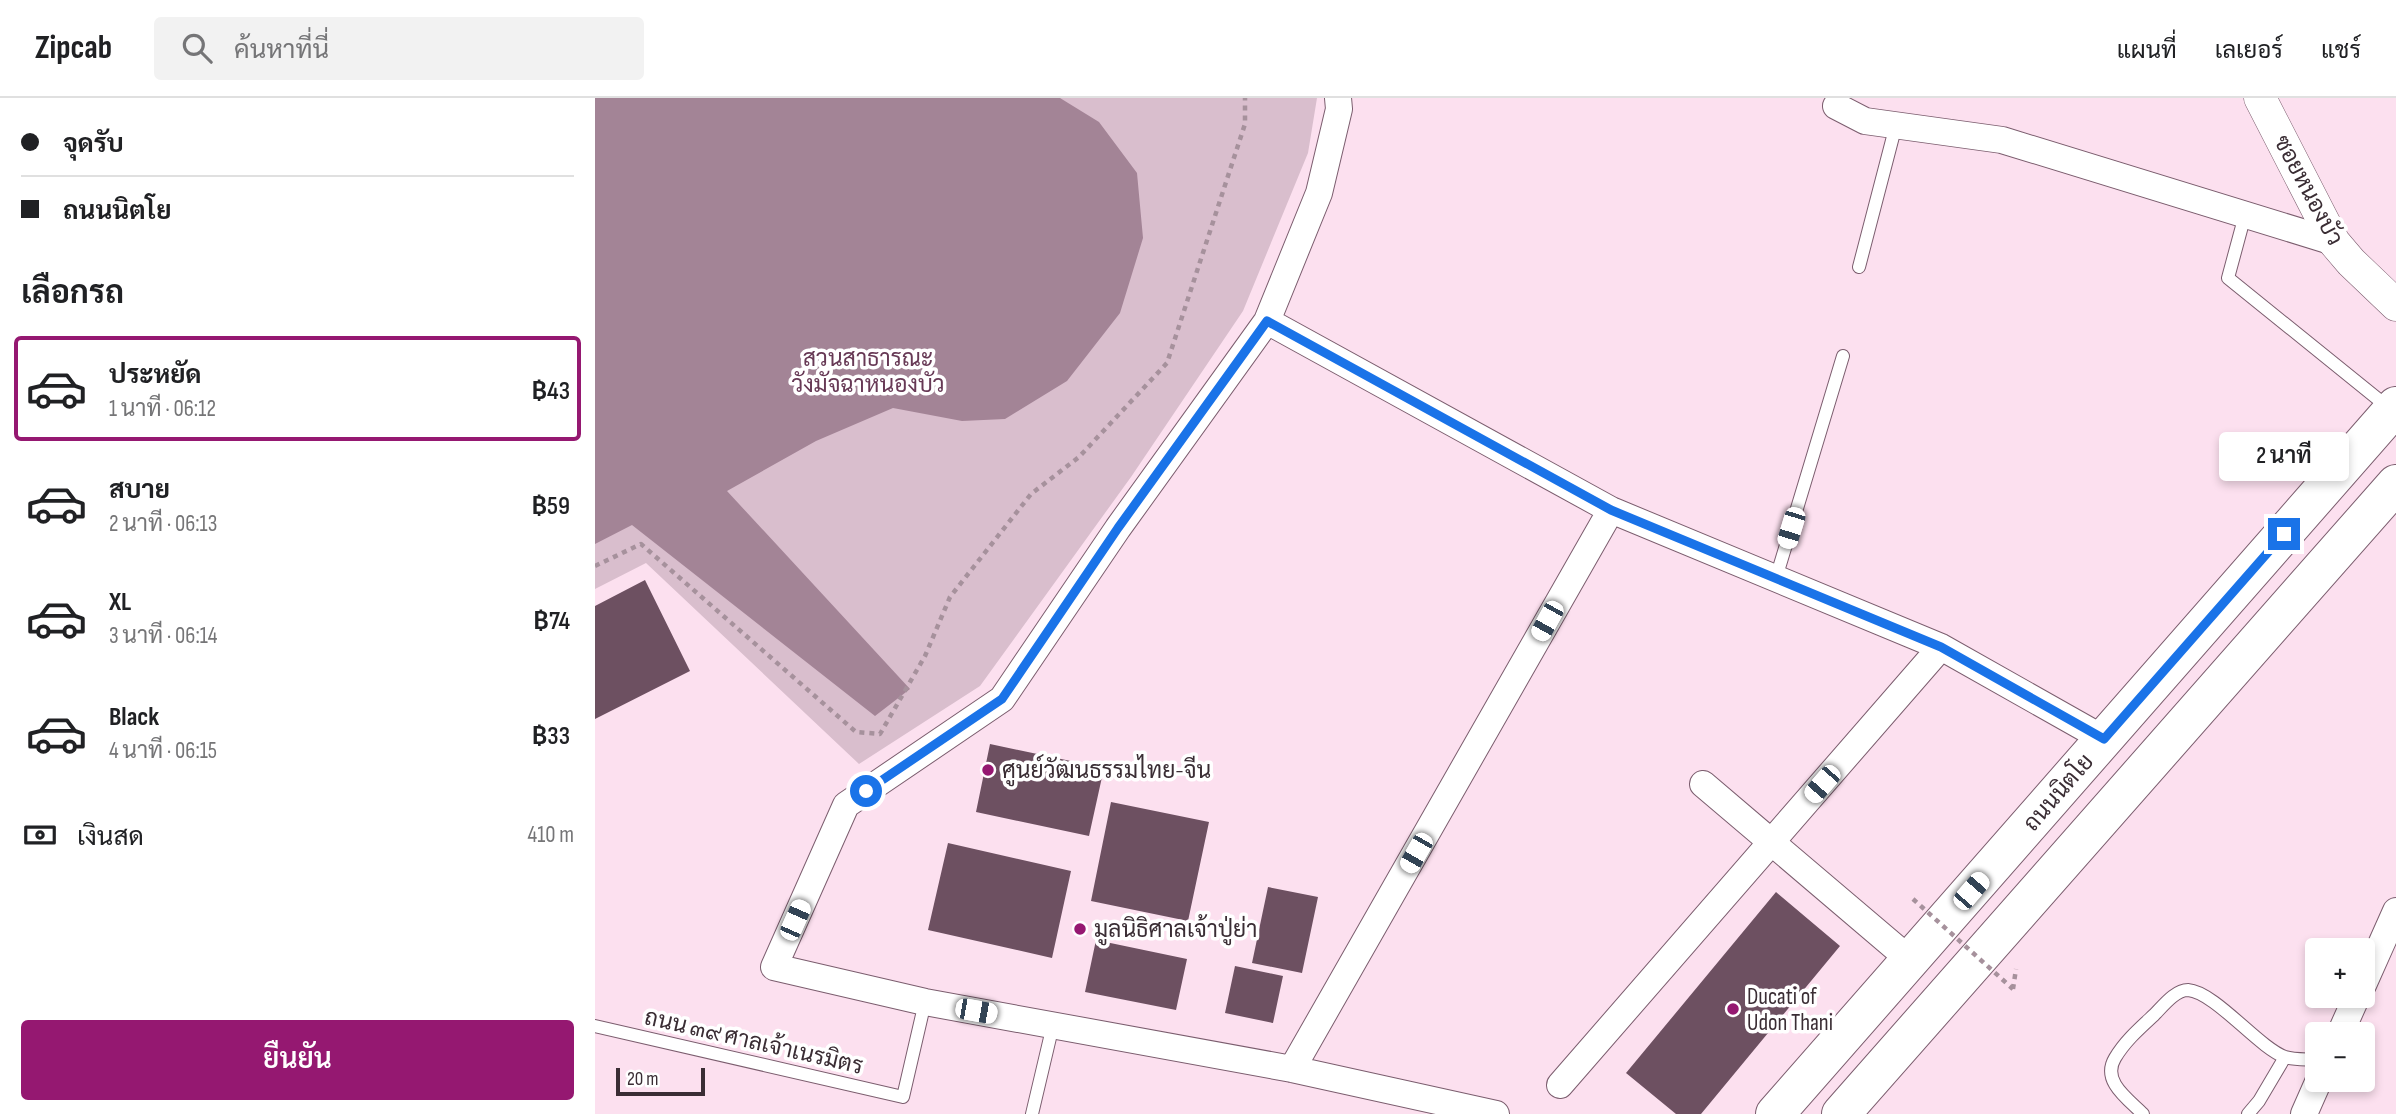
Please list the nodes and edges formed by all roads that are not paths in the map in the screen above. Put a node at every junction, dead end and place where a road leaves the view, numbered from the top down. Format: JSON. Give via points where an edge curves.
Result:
{"nodes":[{"id":1,"x":1338,"y":98,"type":"edge"},
{"id":2,"x":2260,"y":98,"type":"edge"},
{"id":3,"x":1836,"y":106,"type":"dead end"},
{"id":4,"x":1896,"y":125,"type":"junction"},
{"id":5,"x":2245,"y":215,"type":"junction"},
{"id":6,"x":2334,"y":242,"type":"junction"},
{"id":7,"x":1860,"y":267,"type":"dead end"},
{"id":8,"x":2396,"y":305,"type":"edge"},
{"id":9,"x":1267,"y":321,"type":"junction"},
{"id":10,"x":1843,"y":356,"type":"dead end"},
{"id":11,"x":2394,"y":408,"type":"edge"},
{"id":12,"x":2396,"y":484,"type":"edge"},
{"id":13,"x":1611,"y":510,"type":"junction"},
{"id":14,"x":1776,"y":578,"type":"junction"},
{"id":15,"x":1941,"y":647,"type":"junction"},
{"id":16,"x":2104,"y":739,"type":"junction"},
{"id":17,"x":1703,"y":784,"type":"dead end"},
{"id":18,"x":1771,"y":843,"type":"junction"},
{"id":19,"x":2396,"y":911,"type":"edge"},
{"id":20,"x":2375,"y":958,"type":"edge"},
{"id":21,"x":1910,"y":960,"type":"junction"},
{"id":22,"x":925,"y":1002,"type":"junction"},
{"id":23,"x":1053,"y":1025,"type":"junction"},
{"id":24,"x":595,"y":1026,"type":"edge"},
{"id":25,"x":2285,"y":1057,"type":"junction"},
{"id":26,"x":2305,"y":1059,"type":"edge"},
{"id":27,"x":1292,"y":1069,"type":"junction"},
{"id":28,"x":1560,"y":1085,"type":"dead end"},
{"id":29,"x":2314,"y":1092,"type":"edge"},
{"id":30,"x":1032,"y":1114,"type":"edge"},
{"id":31,"x":1496,"y":1114,"type":"edge"},
{"id":32,"x":1775,"y":1114,"type":"edge"},
{"id":33,"x":1841,"y":1114,"type":"edge"},
{"id":34,"x":2143,"y":1114,"type":"edge"},
{"id":35,"x":2248,"y":1114,"type":"edge"},
{"id":36,"x":2304,"y":1114,"type":"edge"}],
"edges":[{"from":1,"to":9,"type":"street","via":[[1319,193]]},
{"from":2,"to":6,"type":"street","name":"ซอยหนองบัว"},
{"from":3,"to":4,"type":"street","via":[[1865,121]]},
{"from":4,"to":5,"type":"street","via":[[2002,140]]},
{"from":4,"to":7,"type":"lane"},
{"from":5,"to":6,"type":"street"},
{"from":5,"to":11,"type":"lane","via":[[2228,278]]},
{"from":6,"to":8,"type":"street","name":"ซอยหนองบัว"},
{"from":9,"to":13,"type":"street"},
{"from":9,"to":22,"type":"street","via":[[1002,699],[846,805],[774,967]]},
{"from":10,"to":14,"type":"lane"},
{"from":11,"to":16,"type":"main road","name":"ถนนนิตโย"},
{"from":12,"to":33,"type":"main road"},
{"from":13,"to":14,"type":"street"},
{"from":13,"to":27,"type":"street"},
{"from":14,"to":15,"type":"street"},
{"from":15,"to":16,"type":"street"},
{"from":15,"to":18,"type":"street"},
{"from":16,"to":21,"type":"main road","name":"ถนนนิตโย"},
{"from":17,"to":18,"type":"street"},
{"from":18,"to":21,"type":"street"},
{"from":18,"to":28,"type":"street"},
{"from":19,"to":20,"type":"street"},
{"from":21,"to":32,"type":"main road","name":"ถนนนิตโย"},
{"from":22,"to":23,"type":"street"},
{"from":22,"to":24,"type":"lane","name":"ถนน ๓๙ ศาลเจ้าเนรมิตร","via":[[903,1097]]},
{"from":23,"to":27,"type":"street"},
{"from":23,"to":30,"type":"lane"},
{"from":25,"to":26,"type":"lane"},
{"from":25,"to":34,"type":"lane","via":[[2200,995],[2188,990],[2175,995],[2122,1045],[2112,1063],[2110,1076],[2118,1090]]},
{"from":25,"to":35,"type":"lane"},
{"from":27,"to":31,"type":"street"},
{"from":29,"to":36,"type":"street"}]}
